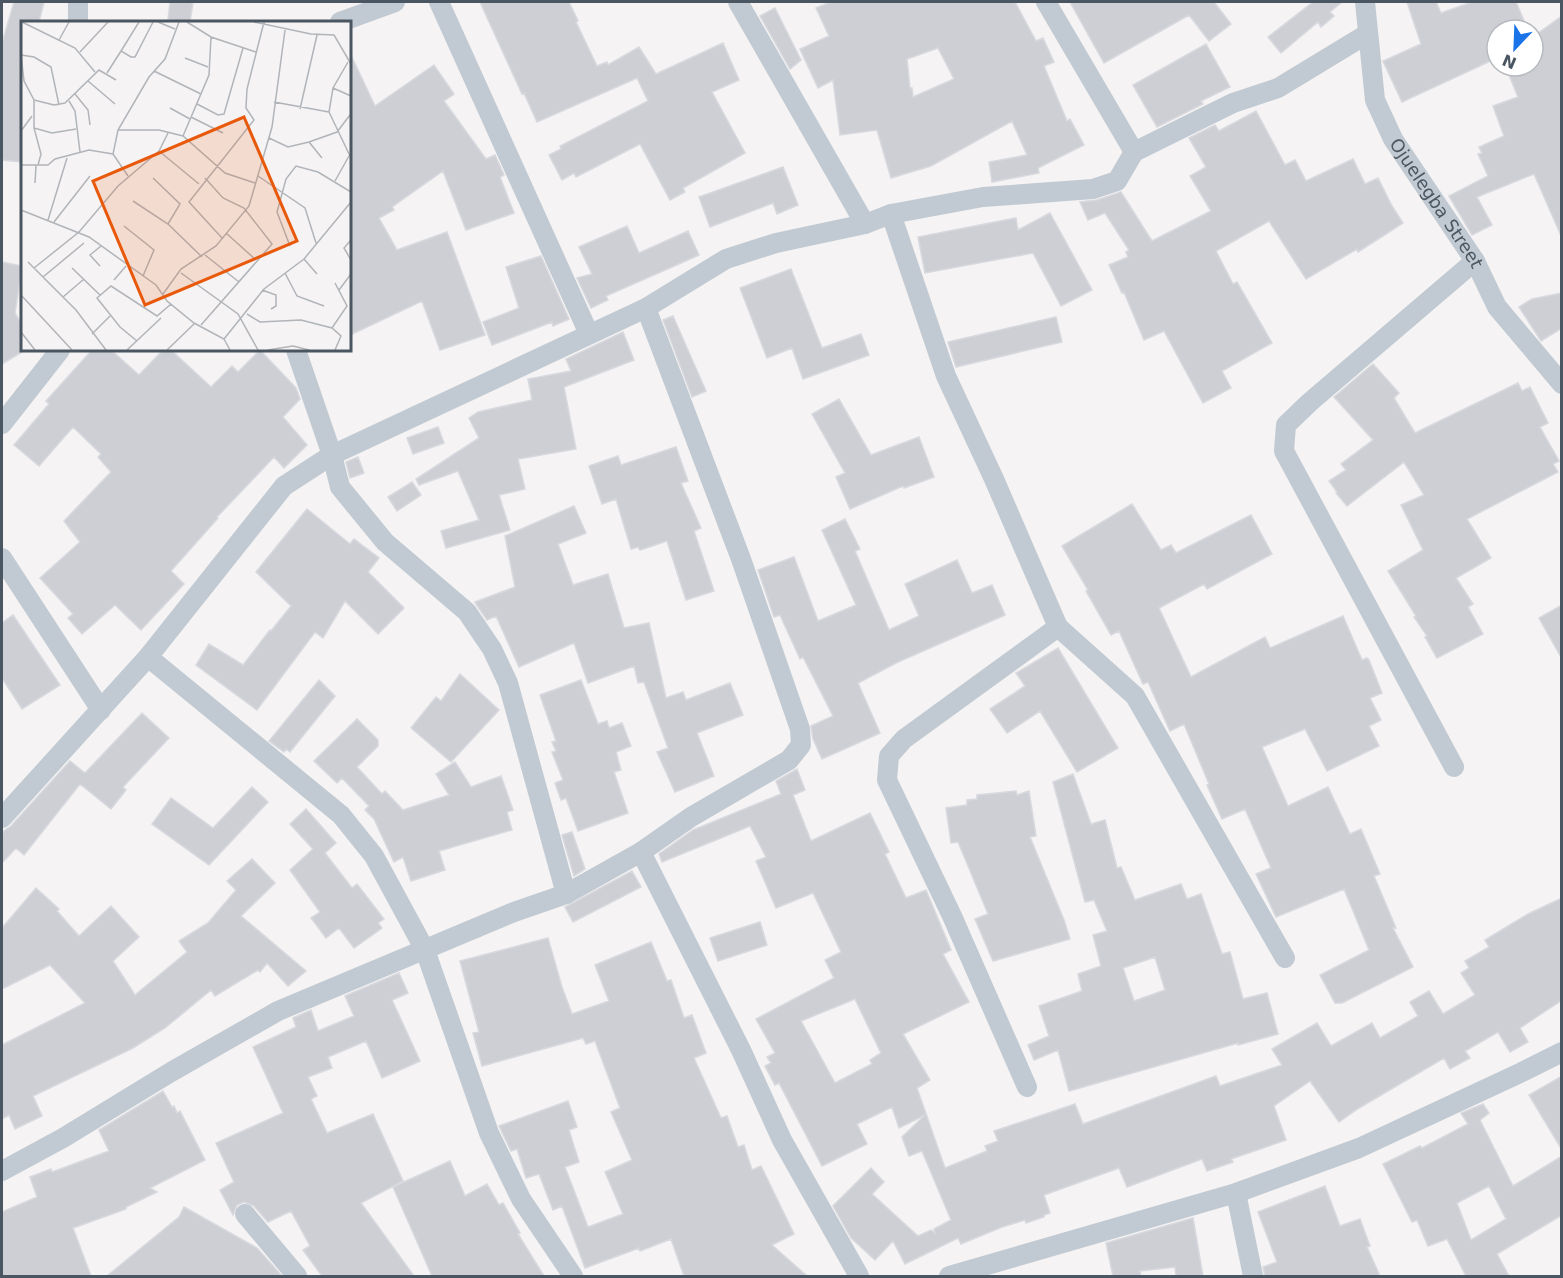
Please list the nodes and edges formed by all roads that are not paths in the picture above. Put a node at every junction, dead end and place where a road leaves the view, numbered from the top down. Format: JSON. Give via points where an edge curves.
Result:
{"nodes":[{"id":1,"x":78,"y":2,"type":"edge"},
{"id":2,"x":395,"y":2,"type":"edge"},
{"id":3,"x":439,"y":2,"type":"edge"},
{"id":4,"x":738,"y":2,"type":"edge"},
{"id":5,"x":1046,"y":2,"type":"edge"},
{"id":6,"x":1365,"y":2,"type":"edge"},
{"id":7,"x":78,"y":21,"type":"edge"},
{"id":8,"x":343,"y":21,"type":"edge"},
{"id":9,"x":1367,"y":34,"type":"junction"},
{"id":10,"x":1134,"y":152,"type":"junction"},
{"id":11,"x":891,"y":214,"type":"junction"},
{"id":12,"x":865,"y":224,"type":"junction"},
{"id":13,"x":1475,"y":261,"type":"junction"},
{"id":14,"x":646,"y":308,"type":"junction"},
{"id":15,"x":589,"y":334,"type":"junction"},
{"id":16,"x":59,"y":351,"type":"edge"},
{"id":17,"x":296,"y":351,"type":"edge"},
{"id":18,"x":1562,"y":384,"type":"edge"},
{"id":19,"x":2,"y":424,"type":"edge"},
{"id":20,"x":332,"y":455,"type":"junction"},
{"id":21,"x":2,"y":558,"type":"edge"},
{"id":22,"x":1058,"y":627,"type":"junction"},
{"id":23,"x":148,"y":657,"type":"junction"},
{"id":24,"x":100,"y":710,"type":"junction"},
{"id":25,"x":1454,"y":767,"type":"dead end"},
{"id":26,"x":2,"y":818,"type":"edge"},
{"id":27,"x":641,"y":852,"type":"junction"},
{"id":28,"x":566,"y":894,"type":"junction"},
{"id":29,"x":425,"y":950,"type":"junction"},
{"id":30,"x":1285,"y":958,"type":"dead end"},
{"id":31,"x":1562,"y":1052,"type":"edge"},
{"id":32,"x":1027,"y":1087,"type":"dead end"},
{"id":33,"x":2,"y":1171,"type":"edge"},
{"id":34,"x":1236,"y":1193,"type":"junction"},
{"id":35,"x":245,"y":1214,"type":"dead end"},
{"id":36,"x":297,"y":1276,"type":"edge"},
{"id":37,"x":573,"y":1276,"type":"edge"},
{"id":38,"x":859,"y":1276,"type":"edge"},
{"id":39,"x":949,"y":1276,"type":"edge"},
{"id":40,"x":1253,"y":1276,"type":"edge"}],
"edges":[{"from":1,"to":7,"type":"street"},
{"from":2,"to":8,"type":"street"},
{"from":3,"to":15,"type":"street"},
{"from":4,"to":12,"type":"street"},
{"from":5,"to":10,"type":"street"},
{"from":6,"to":9,"type":"street","name":"Ojuelegba Street"},
{"from":9,"to":10,"type":"street","via":[[1278,88],[1233,103]]},
{"from":9,"to":13,"type":"street","name":"Ojuelegba Street","via":[[1375,100],[1393,139]]},
{"from":10,"to":11,"type":"street","via":[[1117,181],[1093,189],[984,197]]},
{"from":11,"to":12,"type":"street"},
{"from":11,"to":22,"type":"street","via":[[946,376]]},
{"from":12,"to":14,"type":"street","via":[[776,243],[726,259]]},
{"from":13,"to":18,"type":"street","name":"Ojuelegba Street","via":[[1497,307]]},
{"from":13,"to":25,"type":"street","via":[[1286,425],[1284,451]]},
{"from":14,"to":15,"type":"street"},
{"from":14,"to":27,"type":"street","via":[[741,560],[800,729],[801,745],[789,760],[690,817]]},
{"from":15,"to":20,"type":"street"},
{"from":16,"to":19,"type":"street"},
{"from":17,"to":20,"type":"street"},
{"from":20,"to":23,"type":"street","via":[[284,486]]},
{"from":20,"to":28,"type":"street","via":[[340,487],[384,542],[467,612],[492,649],[508,683]]},
{"from":21,"to":24,"type":"street"},
{"from":22,"to":30,"type":"street","via":[[1135,696]]},
{"from":22,"to":32,"type":"street","via":[[904,739],[889,756],[888,780]]},
{"from":23,"to":24,"type":"street"},
{"from":23,"to":29,"type":"street","via":[[341,814],[374,856]]},
{"from":24,"to":26,"type":"street"},
{"from":27,"to":28,"type":"street"},
{"from":27,"to":38,"type":"street","via":[[782,1140]]},
{"from":28,"to":29,"type":"street"},
{"from":29,"to":33,"type":"street","via":[[278,1011]]},
{"from":29,"to":37,"type":"street","via":[[489,1134],[521,1199]]},
{"from":31,"to":34,"type":"street","via":[[1359,1148]]},
{"from":34,"to":39,"type":"street"},
{"from":34,"to":40,"type":"street"},
{"from":35,"to":36,"type":"street"}]}
